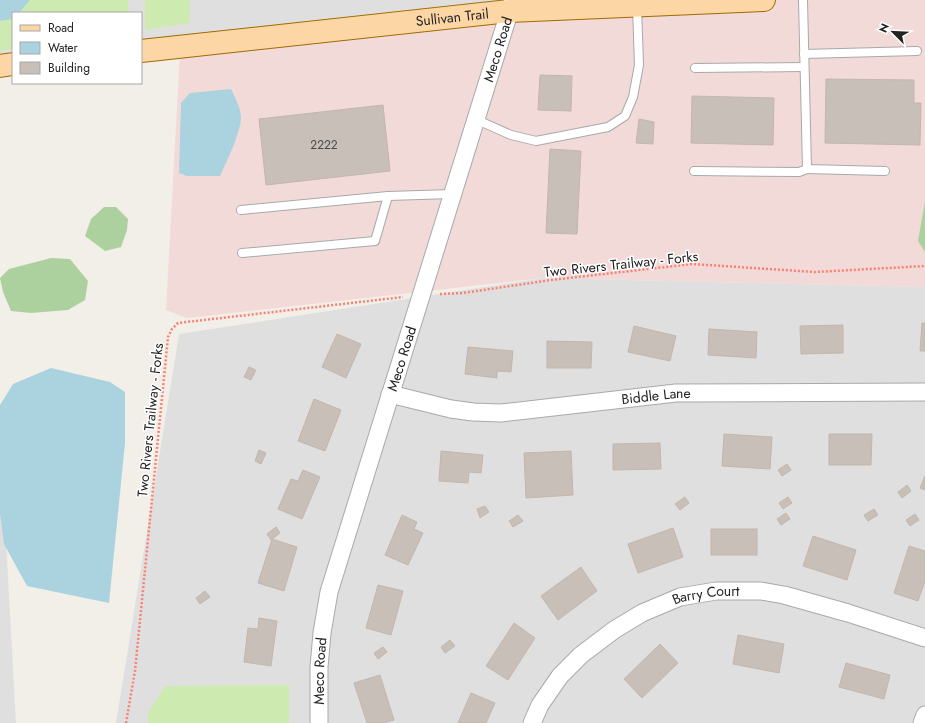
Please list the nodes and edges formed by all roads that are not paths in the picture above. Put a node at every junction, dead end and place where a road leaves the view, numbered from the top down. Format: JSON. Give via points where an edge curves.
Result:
{"nodes":[{"id":1,"x":764,"y":0,"type":"edge"},
{"id":2,"x":803,"y":0,"type":"edge"},
{"id":3,"x":628,"y":3,"type":"edge"},
{"id":4,"x":511,"y":5,"type":"edge"},
{"id":5,"x":142,"y":50,"type":"edge"},
{"id":6,"x":917,"y":51,"type":"dead end"},
{"id":7,"x":804,"y":54,"type":"junction"},
{"id":8,"x":12,"y":64,"type":"edge"},
{"id":9,"x":0,"y":66,"type":"edge"},
{"id":10,"x":804,"y":67,"type":"junction"},
{"id":11,"x":695,"y":68,"type":"dead end"},
{"id":12,"x":476,"y":119,"type":"junction"},
{"id":13,"x":807,"y":169,"type":"junction"},
{"id":14,"x":694,"y":171,"type":"dead end"},
{"id":15,"x":885,"y":171,"type":"dead end"},
{"id":16,"x":452,"y":194,"type":"junction"},
{"id":17,"x":388,"y":196,"type":"junction"},
{"id":18,"x":241,"y":210,"type":"dead end"},
{"id":19,"x":242,"y":253,"type":"dead end"},
{"id":20,"x":925,"y":392,"type":"edge"},
{"id":21,"x":390,"y":394,"type":"junction"},
{"id":22,"x":925,"y":638,"type":"edge"},
{"id":23,"x":925,"y":715,"type":"edge"},
{"id":24,"x":320,"y":723,"type":"edge"},
{"id":25,"x":532,"y":723,"type":"edge"},
{"id":26,"x":922,"y":723,"type":"edge"}],
"edges":[{"from":1,"to":3,"type":"main road","name":"Sullivan Trail"},
{"from":2,"to":7,"type":"lane"},
{"from":3,"to":4,"type":"main road","name":"Sullivan Trail"},
{"from":3,"to":12,"type":"lane","via":[[639,65],[633,97],[625,116],[608,127],[536,141],[512,135]]},
{"from":4,"to":5,"type":"main road","name":"Sullivan Trail"},
{"from":4,"to":12,"type":"street","name":"Meco Road"},
{"from":6,"to":7,"type":"lane"},
{"from":7,"to":10,"type":"lane"},
{"from":8,"to":9,"type":"main road"},
{"from":10,"to":11,"type":"lane"},
{"from":10,"to":13,"type":"lane"},
{"from":12,"to":16,"type":"street","name":"Meco Road"},
{"from":13,"to":14,"type":"lane","via":[[799,172]]},
{"from":13,"to":15,"type":"lane"},
{"from":16,"to":17,"type":"lane"},
{"from":16,"to":21,"type":"street","name":"Meco Road"},
{"from":17,"to":18,"type":"lane"},
{"from":17,"to":19,"type":"lane","via":[[375,241]]},
{"from":20,"to":21,"type":"street","name":"Biddle Lane","via":[[676,393],[501,413],[451,409]]},
{"from":21,"to":24,"type":"street","name":"Meco Road","via":[[329,592],[319,667]]},
{"from":22,"to":25,"type":"street","name":"Barry Court","via":[[848,613],[761,591],[716,591],[680,597],[642,613],[581,654],[560,676],[540,704]]},
{"from":23,"to":26,"type":"street"}]}
